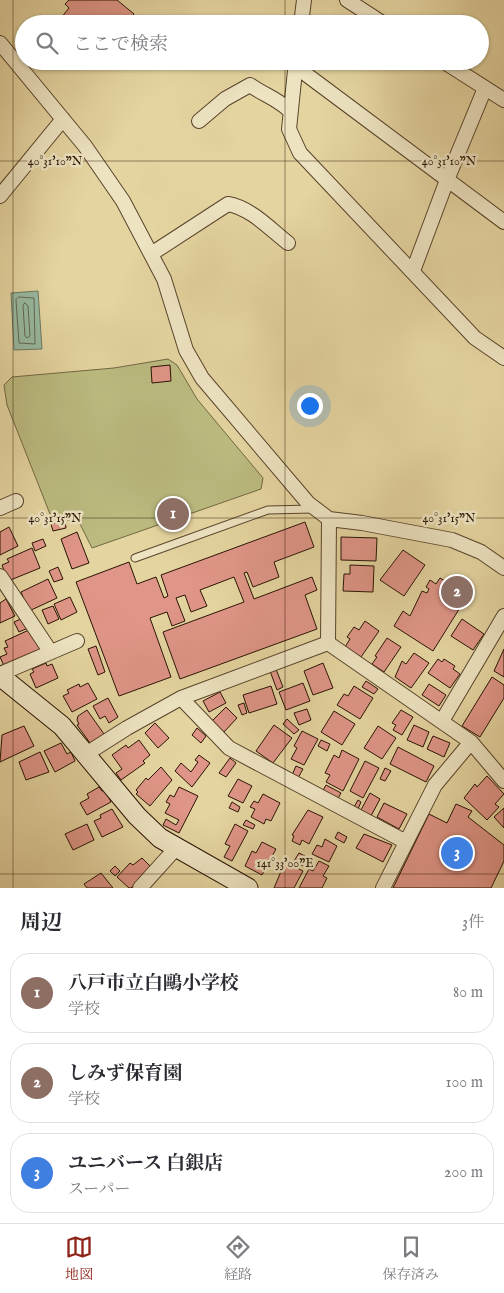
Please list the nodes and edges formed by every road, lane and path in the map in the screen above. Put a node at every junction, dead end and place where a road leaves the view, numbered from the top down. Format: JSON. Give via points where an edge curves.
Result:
{"nodes":[{"id":1,"x":304,"y":0,"type":"edge"},
{"id":2,"x":347,"y":0,"type":"edge"},
{"id":3,"x":302,"y":15,"type":"edge"},
{"id":4,"x":370,"y":15,"type":"edge"},
{"id":5,"x":0,"y":43,"type":"edge"},
{"id":6,"x":15,"y":61,"type":"edge"},
{"id":7,"x":22,"y":70,"type":"edge"},
{"id":8,"x":294,"y":70,"type":"edge"},
{"id":9,"x":304,"y":70,"type":"edge"},
{"id":10,"x":457,"y":70,"type":"edge"},
{"id":11,"x":485,"y":88,"type":"junction"},
{"id":12,"x":504,"y":100,"type":"edge"},
{"id":13,"x":289,"y":110,"type":"junction"},
{"id":14,"x":63,"y":119,"type":"junction"},
{"id":15,"x":199,"y":121,"type":"dead end"},
{"id":16,"x":446,"y":180,"type":"junction"},
{"id":17,"x":0,"y":196,"type":"edge"},
{"id":18,"x":504,"y":222,"type":"edge"},
{"id":19,"x":288,"y":243,"type":"dead end"},
{"id":20,"x":151,"y":254,"type":"junction"},
{"id":21,"x":413,"y":271,"type":"junction"},
{"id":22,"x":504,"y":358,"type":"edge"},
{"id":23,"x":16,"y":501,"type":"dead end"},
{"id":24,"x":0,"y":508,"type":"edge"},
{"id":25,"x":316,"y":509,"type":"junction"},
{"id":26,"x":329,"y":519,"type":"junction"},
{"id":27,"x":135,"y":558,"type":"dead end"},
{"id":28,"x":504,"y":568,"type":"edge"},
{"id":29,"x":0,"y":576,"type":"edge"},
{"id":30,"x":504,"y":616,"type":"edge"},
{"id":31,"x":77,"y":641,"type":"dead end"},
{"id":32,"x":328,"y":643,"type":"junction"},
{"id":33,"x":50,"y":651,"type":"junction"},
{"id":34,"x":0,"y":675,"type":"edge"},
{"id":35,"x":181,"y":698,"type":"junction"},
{"id":36,"x":442,"y":721,"type":"junction"},
{"id":37,"x":471,"y":742,"type":"junction"},
{"id":38,"x":86,"y":754,"type":"junction"},
{"id":39,"x":504,"y":781,"type":"edge"},
{"id":40,"x":406,"y":842,"type":"junction"},
{"id":41,"x":177,"y":847,"type":"junction"},
{"id":42,"x":140,"y":888,"type":"edge"},
{"id":43,"x":248,"y":888,"type":"edge"},
{"id":44,"x":383,"y":888,"type":"edge"}],
"edges":[{"from":1,"to":3,"type":"street"},
{"from":2,"to":4,"type":"street"},
{"from":5,"to":6,"type":"street"},
{"from":7,"to":14,"type":"street"},
{"from":8,"to":13,"type":"street"},
{"from":9,"to":16,"type":"street"},
{"from":10,"to":11,"type":"street"},
{"from":11,"to":12,"type":"street"},
{"from":11,"to":16,"type":"street"},
{"from":13,"to":15,"type":"street","via":[[275,97],[250,85]]},
{"from":13,"to":21,"type":"street","via":[[289,129],[300,153]]},
{"from":14,"to":17,"type":"street"},
{"from":14,"to":20,"type":"street","via":[[123,201]]},
{"from":16,"to":18,"type":"street"},
{"from":16,"to":21,"type":"street"},
{"from":19,"to":20,"type":"street","via":[[253,215],[239,206],[228,204]]},
{"from":20,"to":25,"type":"street","via":[[164,279],[186,350],[202,378]]},
{"from":21,"to":22,"type":"street","via":[[475,338]]},
{"from":23,"to":24,"type":"street"},
{"from":25,"to":26,"type":"street"},
{"from":25,"to":27,"type":"lane","via":[[268,510]]},
{"from":26,"to":28,"type":"street","via":[[452,540],[481,552]]},
{"from":26,"to":32,"type":"street"},
{"from":29,"to":33,"type":"street"},
{"from":30,"to":36,"type":"street"},
{"from":31,"to":33,"type":"street"},
{"from":32,"to":35,"type":"street"},
{"from":32,"to":36,"type":"street"},
{"from":33,"to":34,"type":"street"},
{"from":34,"to":38,"type":"street","via":[[62,726]]},
{"from":35,"to":38,"type":"street"},
{"from":35,"to":40,"type":"street","via":[[229,748]]},
{"from":36,"to":37,"type":"street"},
{"from":37,"to":39,"type":"street"},
{"from":37,"to":40,"type":"street","via":[[435,785]]},
{"from":38,"to":41,"type":"street","via":[[137,816],[160,838]]},
{"from":40,"to":44,"type":"street"},
{"from":41,"to":42,"type":"street"},
{"from":41,"to":43,"type":"street"}]}
